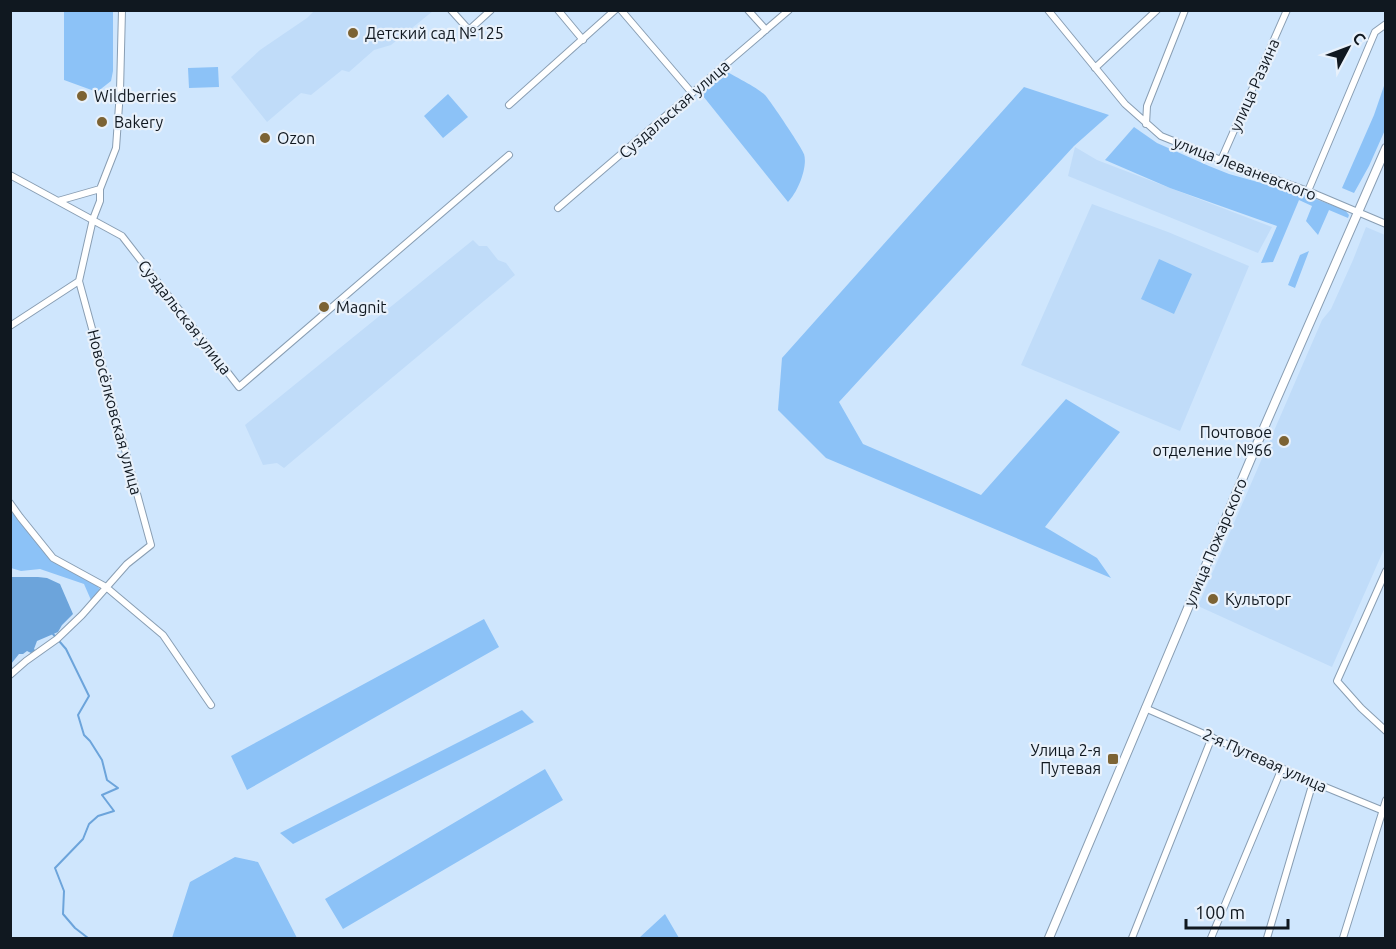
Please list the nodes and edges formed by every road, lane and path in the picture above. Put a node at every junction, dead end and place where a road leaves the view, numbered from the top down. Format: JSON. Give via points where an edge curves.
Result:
{"nodes":[{"id":1,"x":122,"y":10,"type":"edge"},
{"id":2,"x":451,"y":10,"type":"edge"},
{"id":3,"x":491,"y":10,"type":"edge"},
{"id":4,"x":558,"y":10,"type":"edge"},
{"id":5,"x":615,"y":10,"type":"edge"},
{"id":6,"x":621,"y":10,"type":"edge"},
{"id":7,"x":748,"y":10,"type":"edge"},
{"id":8,"x":789,"y":10,"type":"edge"},
{"id":9,"x":1048,"y":10,"type":"edge"},
{"id":10,"x":1156,"y":10,"type":"edge"},
{"id":11,"x":1185,"y":10,"type":"edge"},
{"id":12,"x":1287,"y":10,"type":"edge"},
{"id":13,"x":1386,"y":24,"type":"edge"},
{"id":14,"x":766,"y":30,"type":"junction"},
{"id":15,"x":583,"y":40,"type":"junction"},
{"id":16,"x":1095,"y":68,"type":"junction"},
{"id":17,"x":693,"y":93,"type":"junction"},
{"id":18,"x":509,"y":105,"type":"dead end"},
{"id":19,"x":1146,"y":124,"type":"junction"},
{"id":20,"x":1386,"y":148,"type":"edge"},
{"id":21,"x":509,"y":155,"type":"dead end"},
{"id":22,"x":1221,"y":160,"type":"junction"},
{"id":23,"x":10,"y":175,"type":"edge"},
{"id":24,"x":100,"y":189,"type":"junction"},
{"id":25,"x":1308,"y":191,"type":"junction"},
{"id":26,"x":58,"y":201,"type":"junction"},
{"id":27,"x":558,"y":208,"type":"dead end"},
{"id":28,"x":1358,"y":212,"type":"junction"},
{"id":29,"x":93,"y":219,"type":"junction"},
{"id":30,"x":1386,"y":224,"type":"edge"},
{"id":31,"x":79,"y":281,"type":"junction"},
{"id":32,"x":10,"y":326,"type":"edge"},
{"id":33,"x":10,"y":503,"type":"edge"},
{"id":34,"x":1386,"y":571,"type":"edge"},
{"id":35,"x":106,"y":587,"type":"junction"},
{"id":36,"x":10,"y":675,"type":"edge"},
{"id":37,"x":211,"y":705,"type":"dead end"},
{"id":38,"x":1145,"y":708,"type":"junction"},
{"id":39,"x":1386,"y":731,"type":"edge"},
{"id":40,"x":1212,"y":736,"type":"junction"},
{"id":41,"x":1282,"y":768,"type":"junction"},
{"id":42,"x":1313,"y":782,"type":"junction"},
{"id":43,"x":1386,"y":800,"type":"edge"},
{"id":44,"x":1384,"y":811,"type":"edge"},
{"id":45,"x":1049,"y":939,"type":"edge"},
{"id":46,"x":1132,"y":939,"type":"edge"},
{"id":47,"x":1211,"y":939,"type":"edge"},
{"id":48,"x":1267,"y":939,"type":"edge"},
{"id":49,"x":1343,"y":939,"type":"edge"}],
"edges":[{"from":1,"to":24,"type":"street","name":"Новосёлковская улица","via":[[116,148]]},
{"from":2,"to":3,"type":"street","via":[[469,30]]},
{"from":4,"to":15,"type":"street"},
{"from":5,"to":15,"type":"street"},
{"from":6,"to":17,"type":"street"},
{"from":7,"to":14,"type":"street"},
{"from":8,"to":14,"type":"street","name":"Суздальская улица"},
{"from":9,"to":16,"type":"street","name":"улица Леваневского"},
{"from":10,"to":16,"type":"street"},
{"from":11,"to":19,"type":"street","via":[[1147,106]]},
{"from":12,"to":22,"type":"street","name":"улица Разина"},
{"from":13,"to":25,"type":"street","via":[[1375,33]]},
{"from":14,"to":17,"type":"street","name":"Суздальская улица"},
{"from":15,"to":18,"type":"street"},
{"from":16,"to":19,"type":"street","name":"улица Леваневского"},
{"from":17,"to":27,"type":"street","name":"Суздальская улица"},
{"from":19,"to":22,"type":"street","name":"улица Леваневского","via":[[1161,136]]},
{"from":20,"to":28,"type":"street","name":"улица Пожарского"},
{"from":21,"to":29,"type":"street","name":"Суздальская улица","via":[[239,387],[122,236]]},
{"from":22,"to":25,"type":"street","name":"улица Леваневского"},
{"from":23,"to":26,"type":"street","name":"Суздальская улица"},
{"from":24,"to":26,"type":"street"},
{"from":24,"to":29,"type":"street","name":"Новосёлковская улица"},
{"from":25,"to":28,"type":"street","name":"улица Леваневского"},
{"from":26,"to":29,"type":"street","name":"Суздальская улица"},
{"from":28,"to":30,"type":"street","name":"улица Леваневского"},
{"from":28,"to":38,"type":"street","name":"улица Пожарского"},
{"from":29,"to":31,"type":"street","name":"Новосёлковская улица"},
{"from":31,"to":32,"type":"street"},
{"from":31,"to":35,"type":"street","name":"Новосёлковская улица","via":[[151,545]]},
{"from":33,"to":35,"type":"street","via":[[53,558]]},
{"from":34,"to":39,"type":"street","via":[[1337,681]]},
{"from":35,"to":36,"type":"street","via":[[57,639]]},
{"from":35,"to":37,"type":"street","via":[[163,635]]},
{"from":38,"to":40,"type":"street","name":"2-я Путевая улица"},
{"from":38,"to":45,"type":"street","name":"улица Пожарского"},
{"from":40,"to":41,"type":"street","name":"2-я Путевая улица"},
{"from":40,"to":46,"type":"street"},
{"from":41,"to":42,"type":"street","name":"2-я Путевая улица"},
{"from":41,"to":47,"type":"street"},
{"from":42,"to":44,"type":"street","name":"2-я Путевая улица"},
{"from":42,"to":48,"type":"street"},
{"from":43,"to":44,"type":"street"},
{"from":44,"to":49,"type":"street"}]}
